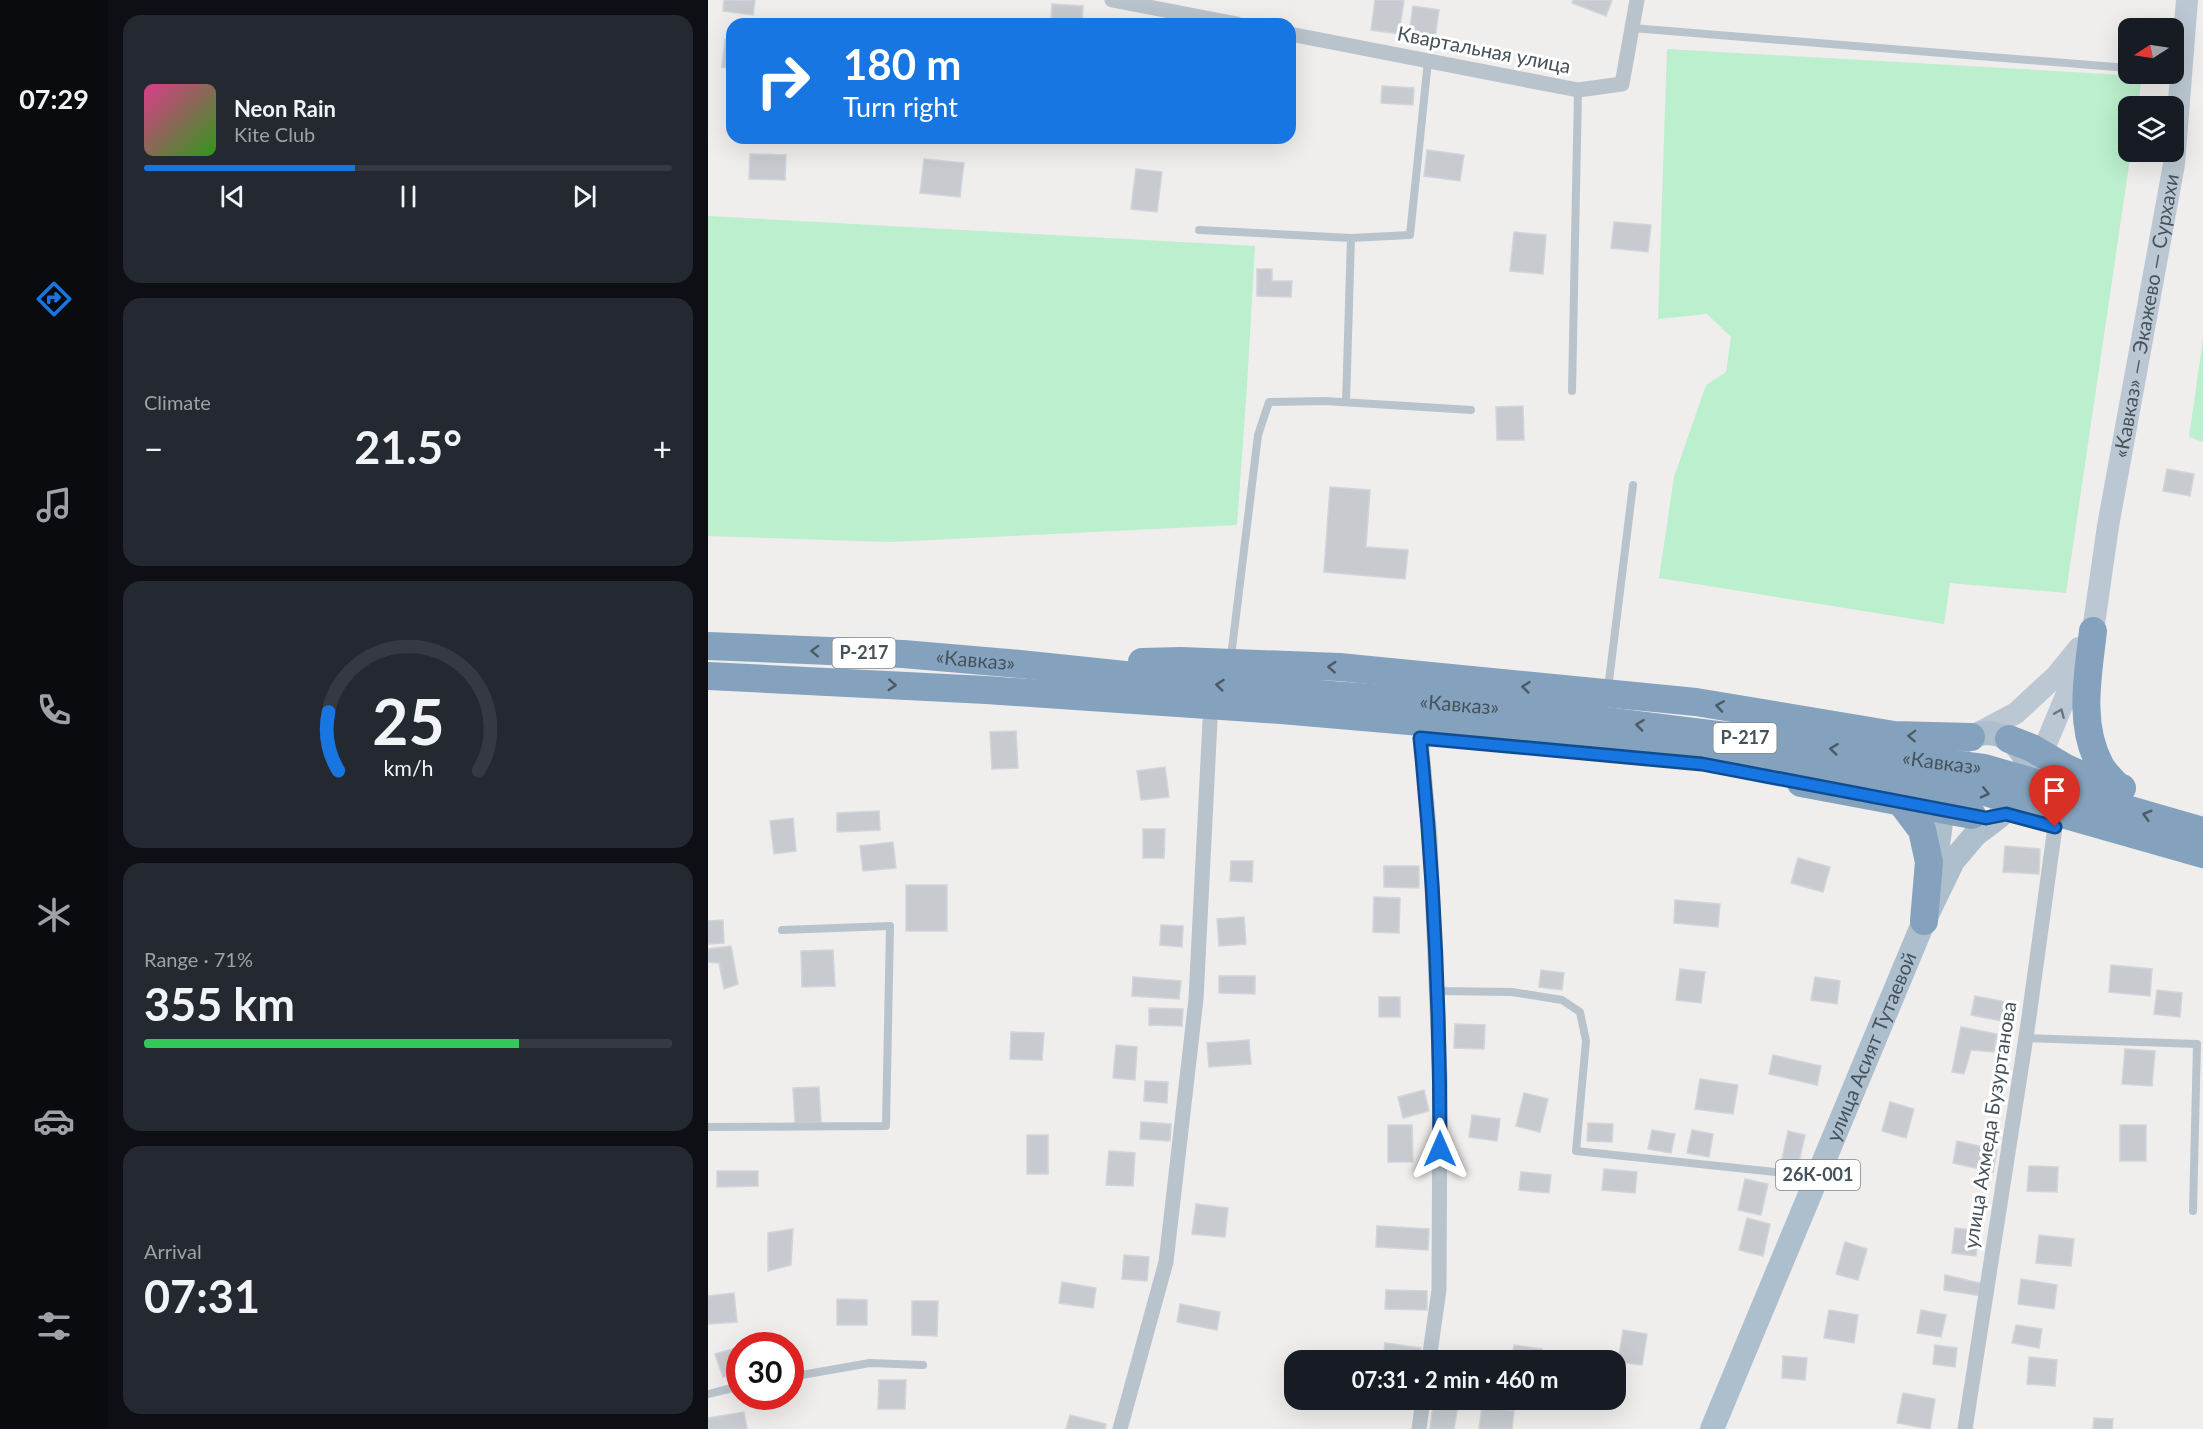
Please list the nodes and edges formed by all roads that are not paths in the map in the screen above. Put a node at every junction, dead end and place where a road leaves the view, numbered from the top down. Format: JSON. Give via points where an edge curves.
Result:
{"nodes":[{"id":1,"x":1112,"y":0,"type":"edge"},
{"id":2,"x":1637,"y":0,"type":"edge"},
{"id":3,"x":2187,"y":0,"type":"edge"},
{"id":4,"x":1206,"y":18,"type":"edge"},
{"id":5,"x":2184,"y":23,"type":"edge"},
{"id":6,"x":1632,"y":28,"type":"junction"},
{"id":7,"x":1296,"y":35,"type":"edge"},
{"id":8,"x":1428,"y":61,"type":"junction"},
{"id":9,"x":2118,"y":67,"type":"edge"},
{"id":10,"x":2177,"y":84,"type":"edge"},
{"id":11,"x":1578,"y":90,"type":"junction"},
{"id":12,"x":1199,"y":230,"type":"dead end"},
{"id":13,"x":1352,"y":238,"type":"junction"},
{"id":14,"x":1572,"y":391,"type":"dead end"},
{"id":15,"x":1346,"y":402,"type":"junction"},
{"id":16,"x":1471,"y":410,"type":"dead end"},
{"id":17,"x":1633,"y":485,"type":"dead end"},
{"id":18,"x":2093,"y":631,"type":"junction"},
{"id":19,"x":708,"y":646,"type":"edge"},
{"id":20,"x":1230,"y":662,"type":"junction"},
{"id":21,"x":1020,"y":664,"type":"junction"},
{"id":22,"x":708,"y":676,"type":"edge"},
{"id":23,"x":986,"y":690,"type":"junction"},
{"id":24,"x":1607,"y":693,"type":"junction"},
{"id":25,"x":1280,"y":701,"type":"junction"},
{"id":26,"x":1210,"y":721,"type":"junction"},
{"id":27,"x":1971,"y":737,"type":"junction"},
{"id":28,"x":1420,"y":738,"type":"junction"},
{"id":29,"x":2009,"y":739,"type":"junction"},
{"id":30,"x":2043,"y":754,"type":"junction"},
{"id":31,"x":2029,"y":786,"type":"junction"},
{"id":32,"x":2118,"y":787,"type":"junction"},
{"id":33,"x":1945,"y":796,"type":"junction"},
{"id":34,"x":1900,"y":801,"type":"junction"},
{"id":35,"x":2203,"y":812,"type":"edge"},
{"id":36,"x":1972,"y":814,"type":"joint"},
{"id":37,"x":2003,"y":815,"type":"junction"},
{"id":38,"x":2055,"y":827,"type":"junction"},
{"id":39,"x":2203,"y":831,"type":"edge"},
{"id":40,"x":2203,"y":854,"type":"edge"},
{"id":41,"x":2203,"y":868,"type":"edge"},
{"id":42,"x":1924,"y":921,"type":"junction"},
{"id":43,"x":782,"y":930,"type":"dead end"},
{"id":44,"x":1436,"y":991,"type":"junction"},
{"id":45,"x":2025,"y":1038,"type":"junction"},
{"id":46,"x":708,"y":1127,"type":"edge"},
{"id":47,"x":1818,"y":1176,"type":"junction"},
{"id":48,"x":2193,"y":1211,"type":"dead end"},
{"id":49,"x":1430,"y":1350,"type":"edge"},
{"id":50,"x":923,"y":1365,"type":"dead end"},
{"id":51,"x":804,"y":1375,"type":"edge"},
{"id":52,"x":726,"y":1390,"type":"edge"},
{"id":53,"x":708,"y":1394,"type":"edge"},
{"id":54,"x":1422,"y":1410,"type":"edge"},
{"id":55,"x":1120,"y":1429,"type":"edge"},
{"id":56,"x":1419,"y":1429,"type":"edge"},
{"id":57,"x":1712,"y":1429,"type":"edge"},
{"id":58,"x":1965,"y":1429,"type":"edge"}],
"edges":[{"from":1,"to":4,"type":"street"},
{"from":2,"to":6,"type":"street","name":"Квартальная улица"},
{"from":3,"to":5,"type":"main road","name":"«Кавказ» — Экажево — Сурхахи"},
{"from":6,"to":9,"type":"lane"},
{"from":6,"to":11,"type":"street","name":"Квартальная улица","via":[[1622,84]]},
{"from":7,"to":8,"type":"street","name":"Квартальная улица"},
{"from":8,"to":11,"type":"street","name":"Квартальная улица"},
{"from":8,"to":13,"type":"lane","via":[[1410,235]]},
{"from":10,"to":18,"type":"main road","name":"«Кавказ» — Экажево — Сурхахи","via":[[2174,164],[2108,526]]},
{"from":11,"to":14,"type":"lane"},
{"from":12,"to":13,"type":"lane"},
{"from":13,"to":15,"type":"lane"},
{"from":15,"to":16,"type":"lane"},
{"from":15,"to":20,"type":"lane","via":[[1269,402],[1258,435]]},
{"from":17,"to":24,"type":"lane"},
{"from":18,"to":27,"type":"main road","via":[[2056,676],[2016,713]]},
{"from":30,"to":18,"type":"main road","name":"«Кавказ» — Экажево — Сурхахи","one_way":true},
{"from":18,"to":32,"type":"highway","via":[[2087,719],[2090,738],[2100,766]]},
{"from":21,"to":19,"type":"highway","name":"«Кавказ»","number":"Р-217","one_way":true,"via":[[903,654]]},
{"from":20,"to":21,"type":"highway"},
{"from":24,"to":20,"type":"highway","one_way":true,"via":[[1339,667]]},
{"from":25,"to":21,"type":"highway","name":"«Кавказ»","number":"Р-217","one_way":true},
{"from":22,"to":23,"type":"highway","name":"«Кавказ»","number":"Р-217","one_way":true},
{"from":23,"to":25,"type":"highway","name":"«Кавказ»","number":"Р-217"},
{"from":23,"to":26,"type":"highway","number":"Р-217"},
{"from":27,"to":24,"type":"highway","one_way":true,"via":[[1894,735],[1696,702]]},
{"from":39,"to":25,"type":"highway","name":"«Кавказ»","number":"Р-217","one_way":true,"via":[[1984,768],[1502,708]]},
{"from":25,"to":40,"type":"highway","name":"«Кавказ»","number":"Р-217","one_way":true,"via":[[1888,776],[1985,792]]},
{"from":26,"to":28,"type":"highway","number":"Р-217"},
{"from":26,"to":55,"type":"street","via":[[1196,999],[1166,1262]]},
{"from":27,"to":29,"type":"main road","via":[[1983,734]]},
{"from":27,"to":33,"type":"main road","via":[[1951,756]]},
{"from":28,"to":34,"type":"highway","number":"Р-217","via":[[1702,764]]},
{"from":28,"to":44,"type":"street","via":[[1430,838]]},
{"from":29,"to":30,"type":"highway"},
{"from":29,"to":31,"type":"main road","via":[[2027,759]]},
{"from":30,"to":31,"type":"main road","name":"«Кавказ» — Экажево — Сурхахи"},
{"from":30,"to":32,"type":"highway","via":[[2066,768]]},
{"from":31,"to":37,"type":"main road","via":[[2016,807]]},
{"from":32,"to":35,"type":"highway"},
{"from":33,"to":34,"type":"highway"},
{"from":33,"to":36,"type":"highway"},
{"from":33,"to":42,"type":"main road"},
{"from":34,"to":42,"type":"highway","via":[[1922,830],[1929,862]]},
{"from":36,"to":37,"type":"main road","via":[[1986,818]]},
{"from":37,"to":38,"type":"highway"},
{"from":37,"to":42,"type":"main road","name":"улица Асият Тутаевой","via":[[1975,835],[1953,861]]},
{"from":38,"to":41,"type":"highway"},
{"from":38,"to":45,"type":"street","name":"улица Ахмеда Бузуртанова"},
{"from":42,"to":47,"type":"main road","name":"улица Асият Тутаевой","number":"26К-001"},
{"from":43,"to":46,"type":"lane","via":[[890,926],[886,1126]]},
{"from":44,"to":47,"type":"lane","via":[[1512,992],[1562,1000],[1580,1012],[1586,1041],[1576,1151]]},
{"from":44,"to":49,"type":"street","via":[[1440,1078],[1439,1290]]},
{"from":45,"to":48,"type":"lane","via":[[2197,1044]]},
{"from":45,"to":58,"type":"street","name":"улица Ахмеда Бузуртанова"},
{"from":47,"to":57,"type":"main road","name":"улица Асият Тутаевой","number":"26К-001"},
{"from":50,"to":51,"type":"lane","via":[[870,1363]]},
{"from":52,"to":53,"type":"lane"},
{"from":54,"to":56,"type":"street"}]}
